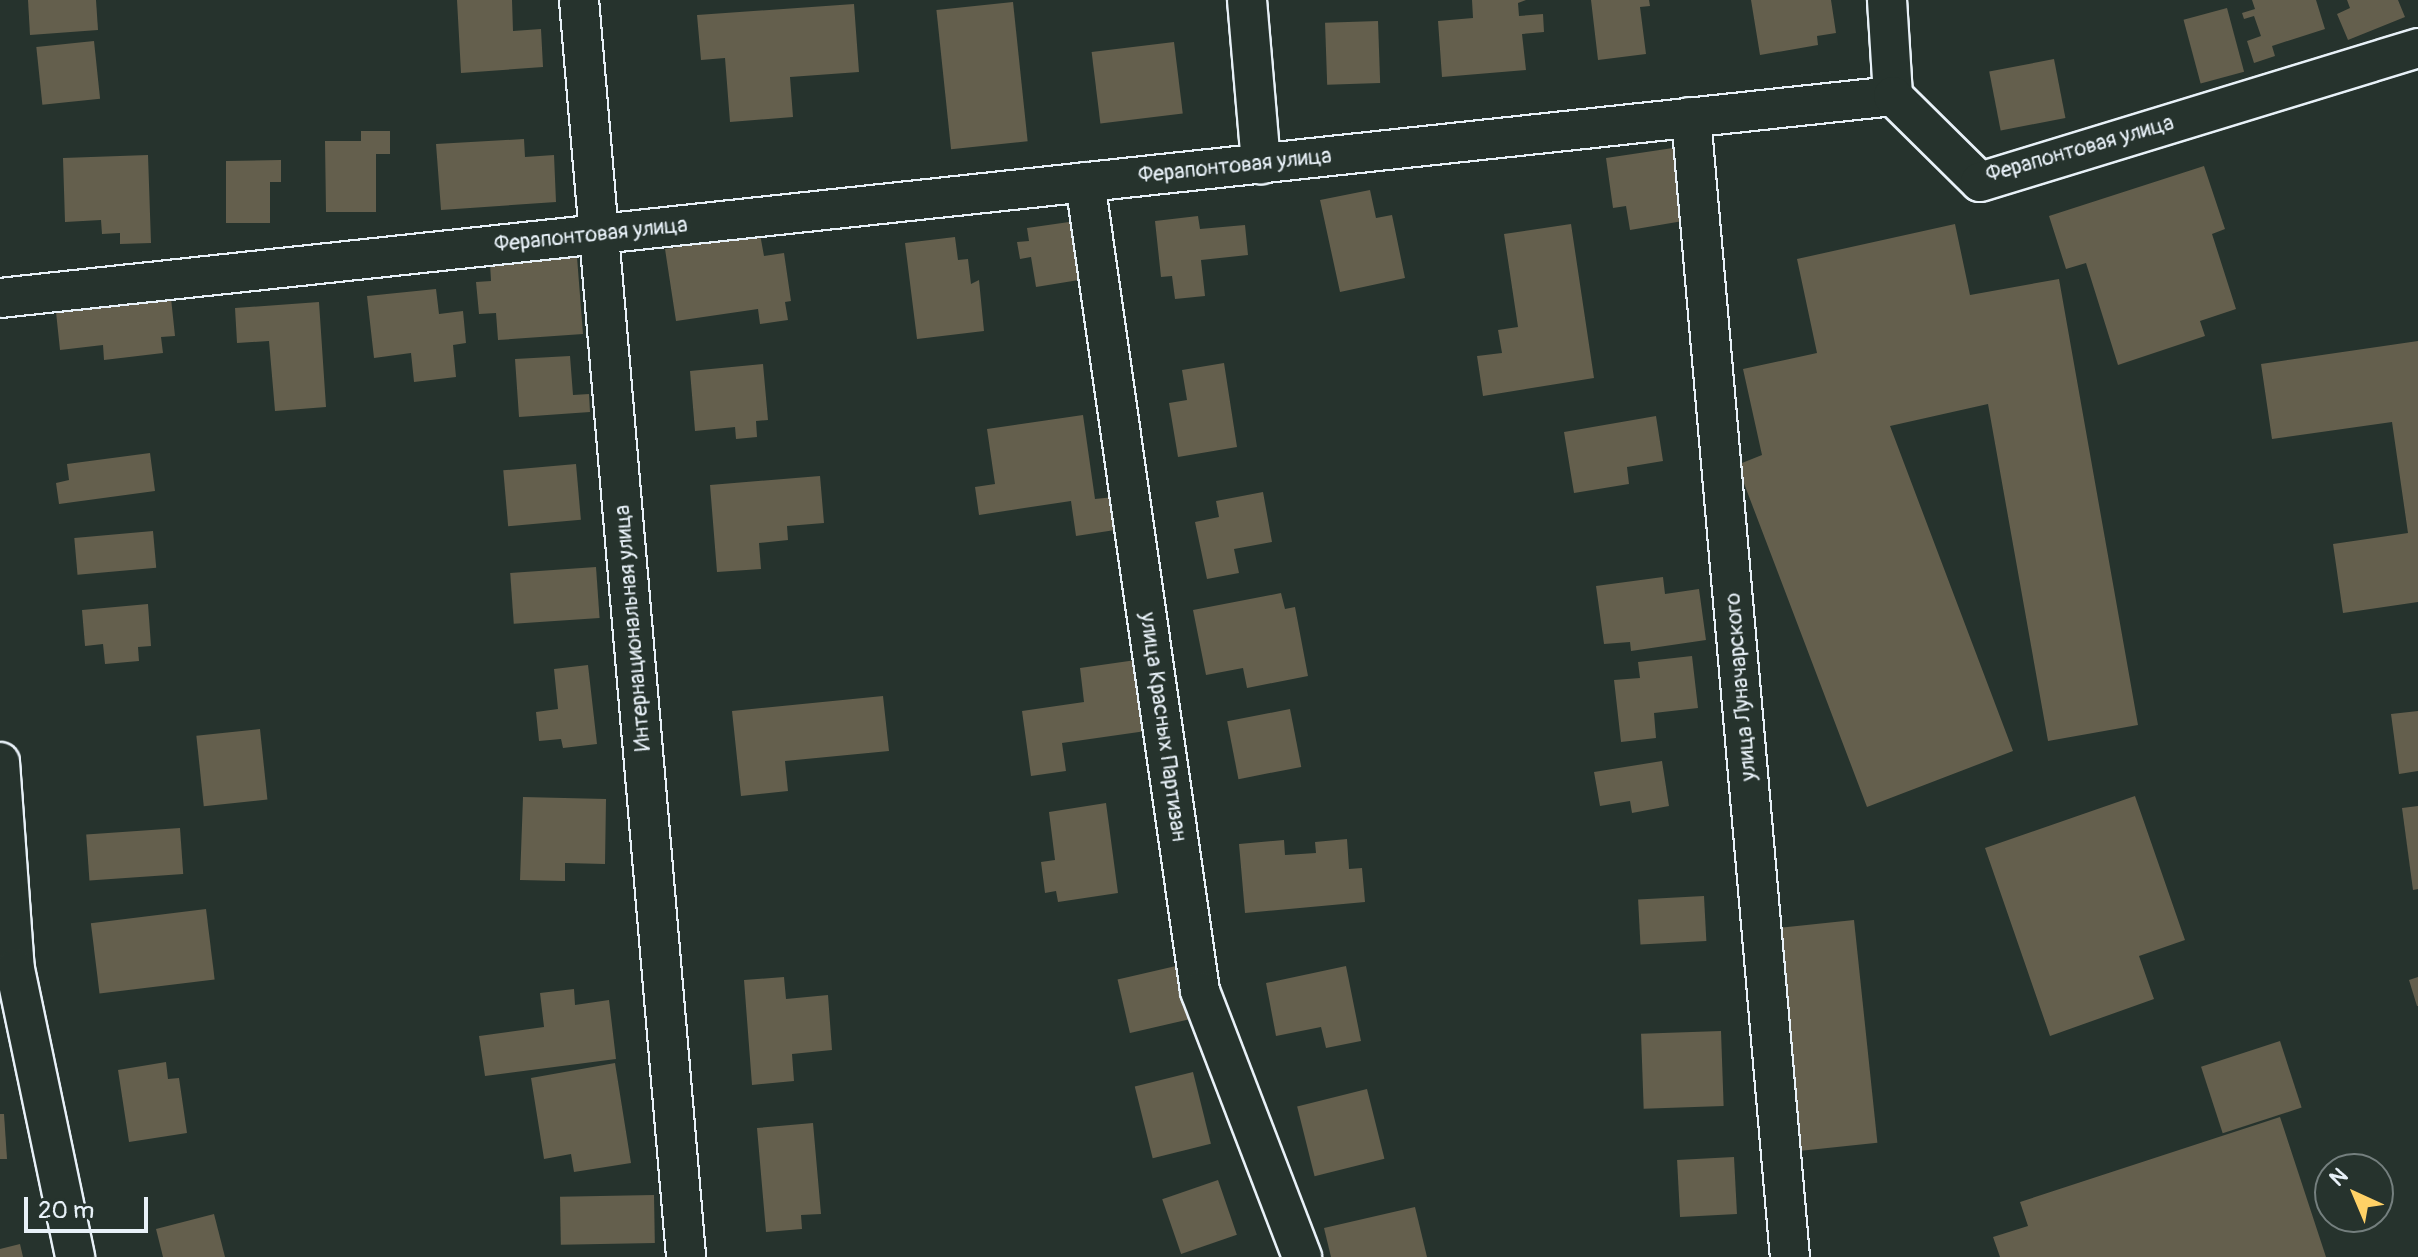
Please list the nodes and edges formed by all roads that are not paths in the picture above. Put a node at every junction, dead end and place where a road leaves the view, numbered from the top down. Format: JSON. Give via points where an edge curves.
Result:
{"nodes":[{"id":1,"x":579,"y":0,"type":"edge"},
{"id":2,"x":1247,"y":0,"type":"edge"},
{"id":3,"x":1887,"y":0,"type":"edge"},
{"id":4,"x":2418,"y":48,"type":"edge"},
{"id":5,"x":1893,"y":96,"type":"junction"},
{"id":6,"x":1691,"y":117,"type":"junction"},
{"id":7,"x":1261,"y":164,"type":"junction"},
{"id":8,"x":1085,"y":182,"type":"junction"},
{"id":9,"x":599,"y":234,"type":"junction"},
{"id":10,"x":0,"y":298,"type":"edge"},
{"id":11,"x":0,"y":762,"type":"edge"},
{"id":12,"x":75,"y":1257,"type":"edge"},
{"id":13,"x":686,"y":1257,"type":"edge"},
{"id":14,"x":1302,"y":1257,"type":"edge"},
{"id":15,"x":1790,"y":1257,"type":"edge"}],
"edges":[{"from":1,"to":9,"type":"street","name":"Интернациональная улица"},
{"from":2,"to":7,"type":"street"},
{"from":3,"to":5,"type":"street"},
{"from":4,"to":5,"type":"street","name":"Ферапонтовая улица","via":[[1980,182]]},
{"from":5,"to":6,"type":"street","name":"Ферапонтовая улица"},
{"from":6,"to":7,"type":"street","name":"Ферапонтовая улица"},
{"from":6,"to":15,"type":"street","name":"улица Луначарского"},
{"from":7,"to":8,"type":"street","name":"Ферапонтовая улица"},
{"from":8,"to":9,"type":"street","name":"Ферапонтовая улица"},
{"from":8,"to":14,"type":"street","name":"улица Красных Партизан","via":[[1200,991]]},
{"from":9,"to":10,"type":"street","name":"Ферапонтовая улица"},
{"from":9,"to":13,"type":"street","name":"Интернациональная улица"},
{"from":11,"to":12,"type":"street","via":[[15,969]]}]}
